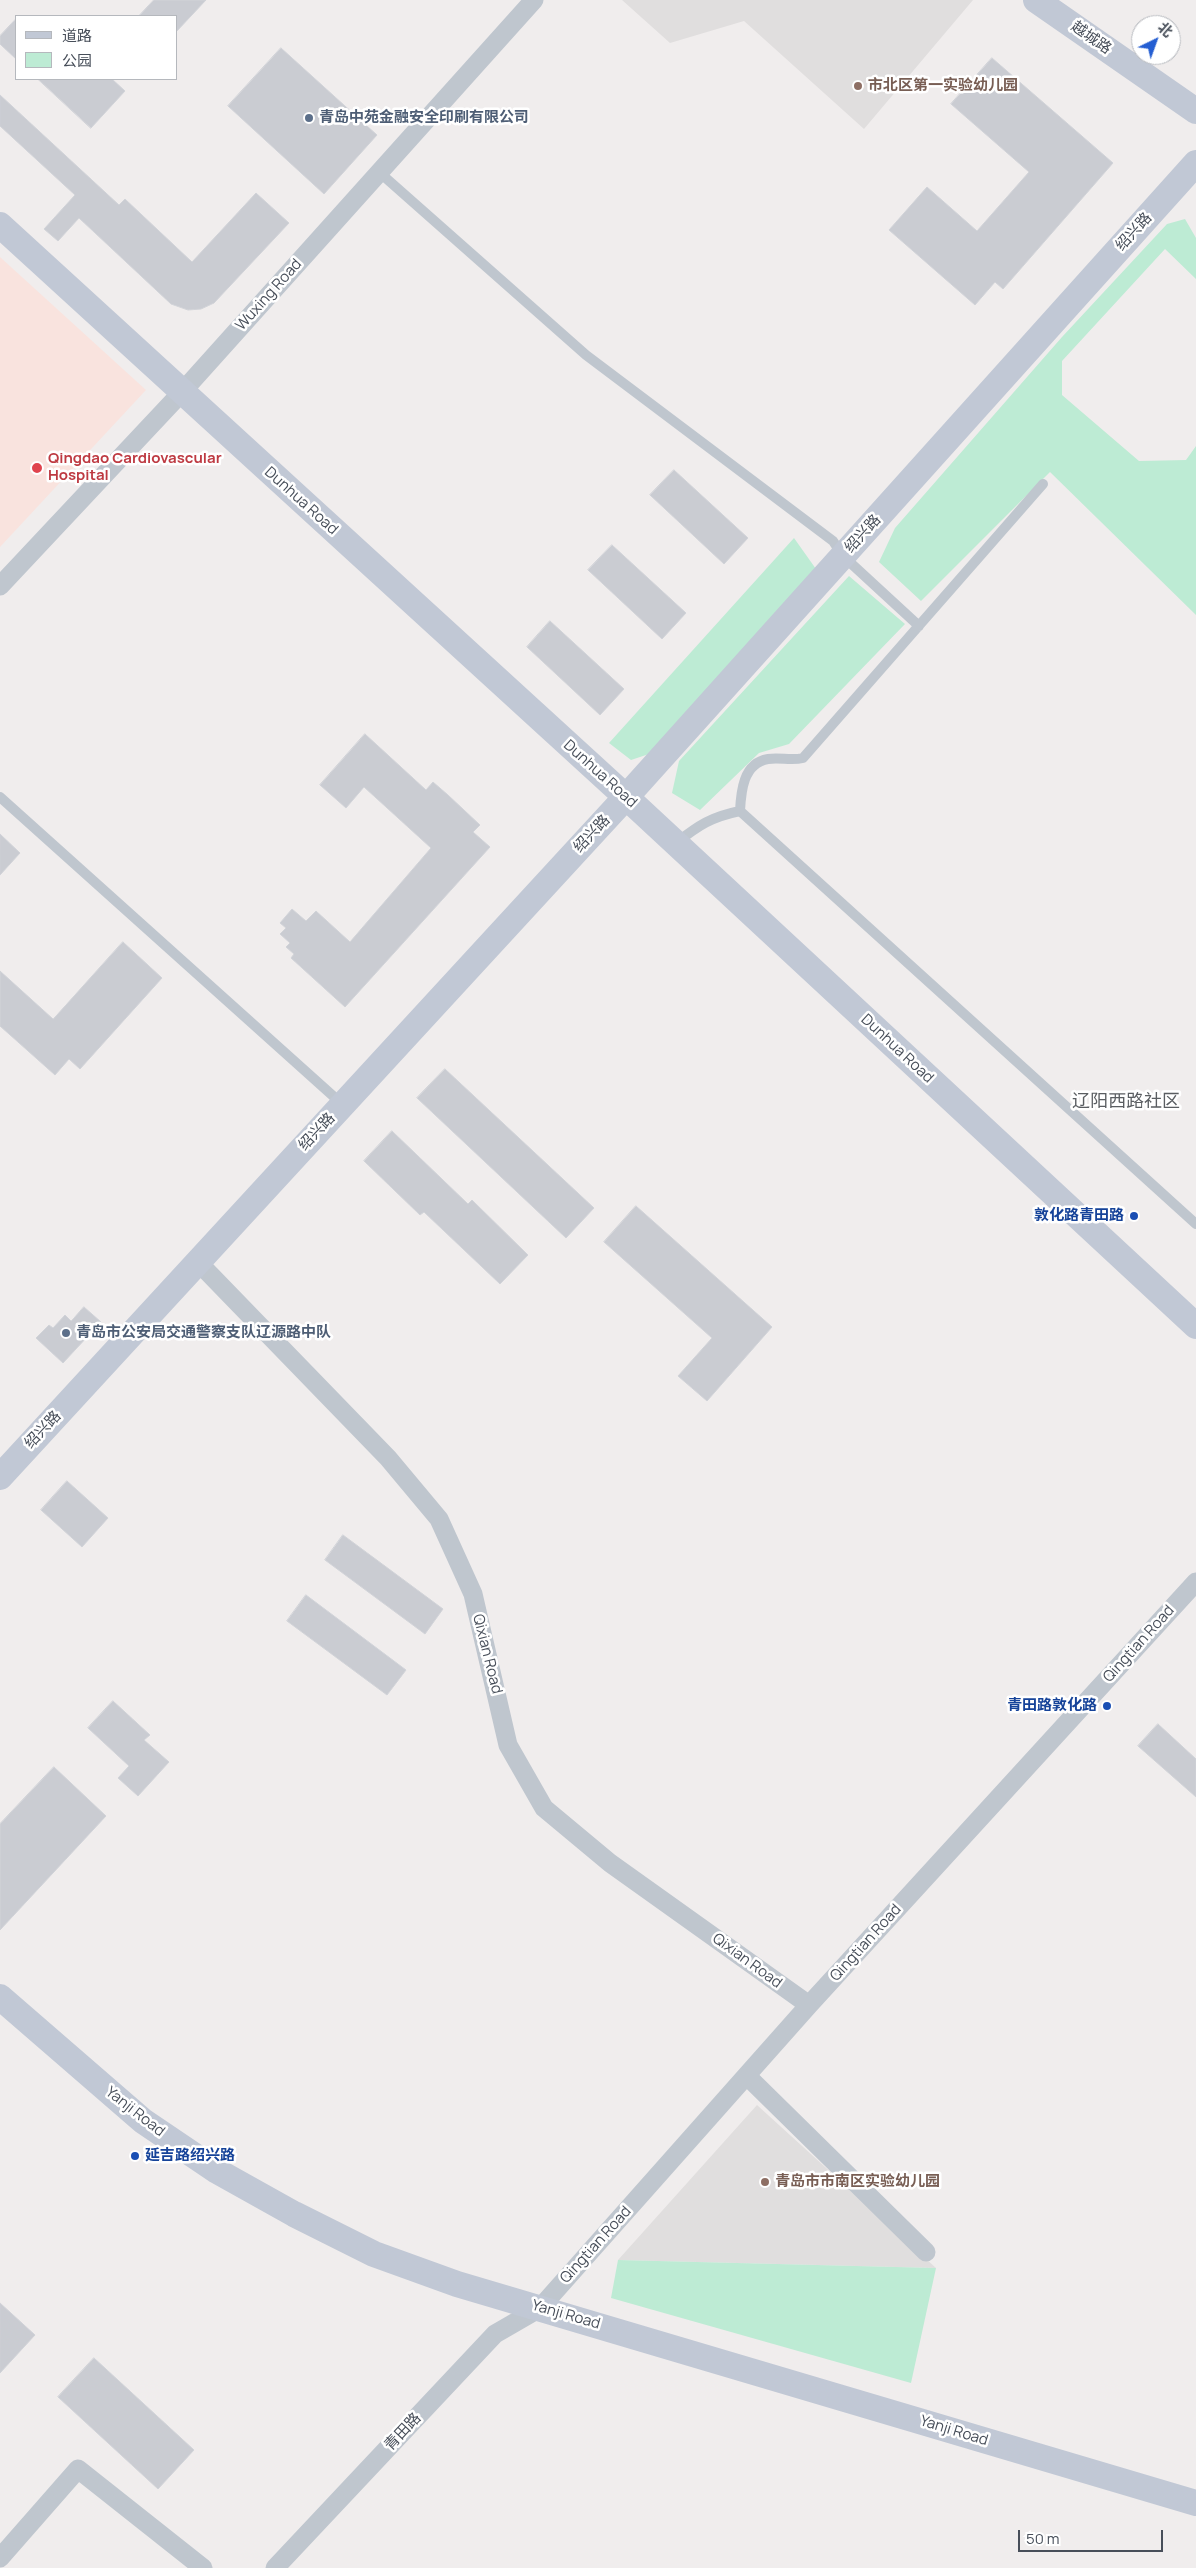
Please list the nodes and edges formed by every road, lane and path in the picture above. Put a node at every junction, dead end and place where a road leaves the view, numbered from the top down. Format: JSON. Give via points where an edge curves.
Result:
{"nodes":[{"id":1,"x":534,"y":0,"type":"edge"},
{"id":2,"x":1036,"y":0,"type":"edge"},
{"id":3,"x":1196,"y":111,"type":"edge"},
{"id":4,"x":1196,"y":163,"type":"edge"},
{"id":5,"x":379,"y":172,"type":"junction"},
{"id":6,"x":0,"y":225,"type":"edge"},
{"id":7,"x":182,"y":392,"type":"junction"},
{"id":8,"x":1043,"y":484,"type":"dead end"},
{"id":9,"x":843,"y":556,"type":"junction"},
{"id":10,"x":0,"y":586,"type":"edge"},
{"id":11,"x":919,"y":626,"type":"junction"},
{"id":12,"x":0,"y":797,"type":"edge"},
{"id":13,"x":626,"y":797,"type":"junction"},
{"id":14,"x":740,"y":811,"type":"junction"},
{"id":15,"x":676,"y":844,"type":"junction"},
{"id":16,"x":343,"y":1105,"type":"junction"},
{"id":17,"x":1196,"y":1224,"type":"edge"},
{"id":18,"x":198,"y":1262,"type":"junction"},
{"id":19,"x":1196,"y":1326,"type":"edge"},
{"id":20,"x":0,"y":1477,"type":"edge"},
{"id":21,"x":1196,"y":1582,"type":"edge"},
{"id":22,"x":0,"y":1997,"type":"edge"},
{"id":23,"x":810,"y":2005,"type":"junction"},
{"id":24,"x":747,"y":2076,"type":"junction"},
{"id":25,"x":926,"y":2252,"type":"dead end"},
{"id":26,"x":540,"y":2308,"type":"junction"},
{"id":27,"x":1196,"y":2503,"type":"edge"},
{"id":28,"x":0,"y":2558,"type":"edge"},
{"id":29,"x":203,"y":2568,"type":"edge"},
{"id":30,"x":276,"y":2568,"type":"edge"}],
"edges":[{"from":1,"to":5,"type":"street","name":"Wuxing Road"},
{"from":2,"to":3,"type":"main road","name":"越城路"},
{"from":4,"to":9,"type":"main road","name":"绍兴路"},
{"from":5,"to":7,"type":"street","name":"Wuxing Road"},
{"from":5,"to":9,"type":"lane","via":[[586,355],[833,541]]},
{"from":6,"to":7,"type":"main road","name":"Dunhua Road"},
{"from":7,"to":10,"type":"street","name":"Wuxing Road"},
{"from":7,"to":13,"type":"main road","name":"Dunhua Road"},
{"from":8,"to":11,"type":"lane"},
{"from":9,"to":11,"type":"lane"},
{"from":9,"to":13,"type":"main road","name":"绍兴路"},
{"from":11,"to":14,"type":"lane","via":[[803,758],[790,761],[769,759],[753,766],[742,788]]},
{"from":12,"to":16,"type":"lane"},
{"from":13,"to":15,"type":"main road","name":"Dunhua Road"},
{"from":13,"to":16,"type":"main road","name":"绍兴路"},
{"from":14,"to":15,"type":"lane","via":[[702,822]]},
{"from":14,"to":17,"type":"lane"},
{"from":15,"to":19,"type":"main road","name":"Dunhua Road"},
{"from":16,"to":18,"type":"main road","name":"绍兴路"},
{"from":18,"to":20,"type":"main road","name":"绍兴路"},
{"from":18,"to":23,"type":"street","name":"Qixian Road","via":[[388,1458],[439,1519],[473,1594],[508,1745],[544,1808],[610,1863]]},
{"from":21,"to":23,"type":"street","name":"Qingtian Road"},
{"from":22,"to":26,"type":"main road","name":"Yanji Road","via":[[143,2121],[217,2171],[374,2254],[457,2284]]},
{"from":23,"to":24,"type":"street","name":"Qingtian Road"},
{"from":24,"to":25,"type":"street"},
{"from":24,"to":26,"type":"street","name":"Qingtian Road"},
{"from":26,"to":27,"type":"main road","name":"Yanji Road"},
{"from":26,"to":30,"type":"street","name":"青田路","via":[[495,2334]]},
{"from":28,"to":29,"type":"street","via":[[78,2468]]}]}
